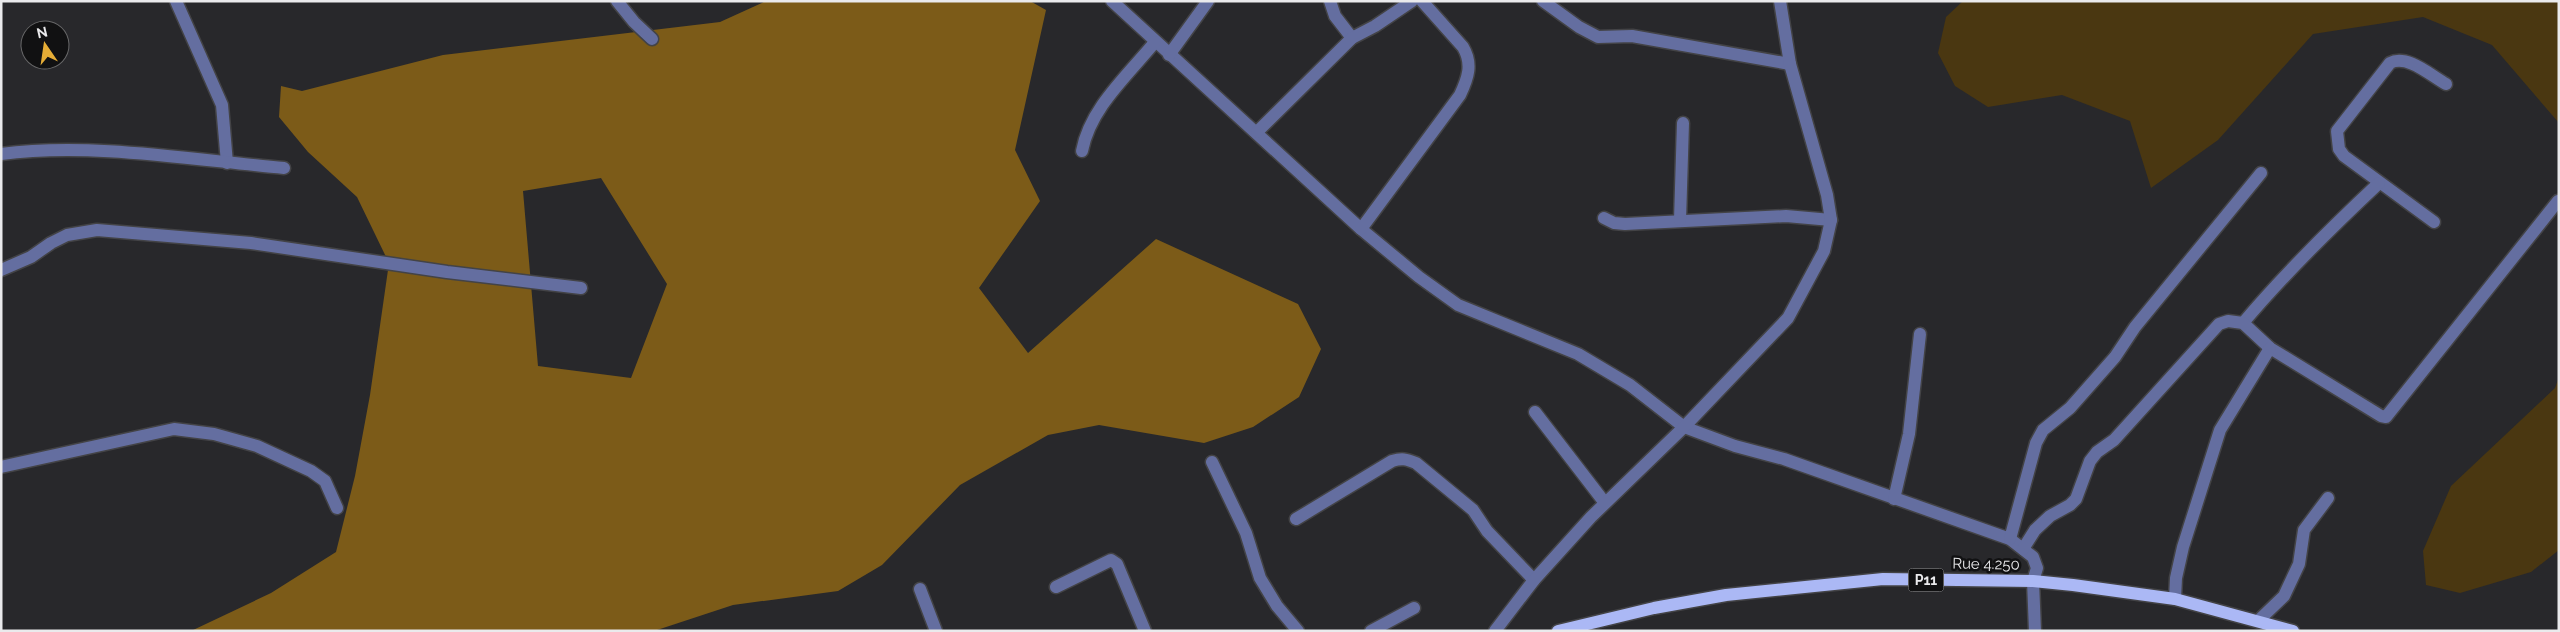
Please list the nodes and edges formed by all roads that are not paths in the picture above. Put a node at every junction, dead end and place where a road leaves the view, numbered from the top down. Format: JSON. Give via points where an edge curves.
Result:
{"nodes":[{"id":1,"x":176,"y":1,"type":"edge"},
{"id":2,"x":617,"y":1,"type":"edge"},
{"id":3,"x":1112,"y":1,"type":"edge"},
{"id":4,"x":1208,"y":1,"type":"edge"},
{"id":5,"x":1330,"y":1,"type":"edge"},
{"id":6,"x":1412,"y":1,"type":"edge"},
{"id":7,"x":1422,"y":1,"type":"edge"},
{"id":8,"x":1543,"y":1,"type":"edge"},
{"id":9,"x":1783,"y":3,"type":"edge"},
{"id":10,"x":1352,"y":38,"type":"junction"},
{"id":11,"x":652,"y":39,"type":"dead end"},
{"id":12,"x":1155,"y":42,"type":"junction"},
{"id":13,"x":1169,"y":55,"type":"junction"},
{"id":14,"x":1790,"y":64,"type":"junction"},
{"id":15,"x":2446,"y":84,"type":"dead end"},
{"id":16,"x":1683,"y":123,"type":"dead end"},
{"id":17,"x":1257,"y":132,"type":"junction"},
{"id":18,"x":1082,"y":151,"type":"dead end"},
{"id":19,"x":1,"y":154,"type":"edge"},
{"id":20,"x":227,"y":163,"type":"junction"},
{"id":21,"x":284,"y":168,"type":"dead end"},
{"id":22,"x":2262,"y":173,"type":"dead end"},
{"id":23,"x":2379,"y":183,"type":"junction"},
{"id":24,"x":2558,"y":201,"type":"edge"},
{"id":25,"x":1604,"y":218,"type":"dead end"},
{"id":26,"x":1680,"y":220,"type":"junction"},
{"id":27,"x":1831,"y":220,"type":"junction"},
{"id":28,"x":2434,"y":222,"type":"dead end"},
{"id":29,"x":1361,"y":229,"type":"junction"},
{"id":30,"x":1,"y":270,"type":"edge"},
{"id":31,"x":581,"y":288,"type":"dead end"},
{"id":32,"x":2243,"y":323,"type":"junction"},
{"id":33,"x":1920,"y":334,"type":"dead end"},
{"id":34,"x":2270,"y":348,"type":"junction"},
{"id":35,"x":1534,"y":412,"type":"dead end"},
{"id":36,"x":1684,"y":427,"type":"junction"},
{"id":37,"x":1212,"y":462,"type":"dead end"},
{"id":38,"x":1,"y":468,"type":"edge"},
{"id":39,"x":2328,"y":498,"type":"dead end"},
{"id":40,"x":1894,"y":499,"type":"junction"},
{"id":41,"x":1605,"y":503,"type":"junction"},
{"id":42,"x":337,"y":508,"type":"dead end"},
{"id":43,"x":1296,"y":518,"type":"dead end"},
{"id":44,"x":2010,"y":540,"type":"junction"},
{"id":45,"x":2023,"y":549,"type":"junction"},
{"id":46,"x":1534,"y":580,"type":"junction"},
{"id":47,"x":2034,"y":581,"type":"junction"},
{"id":48,"x":1056,"y":587,"type":"dead end"},
{"id":49,"x":920,"y":589,"type":"dead end"},
{"id":50,"x":2175,"y":599,"type":"junction"},
{"id":51,"x":1414,"y":608,"type":"dead end"},
{"id":52,"x":2258,"y":621,"type":"junction"},
{"id":53,"x":936,"y":631,"type":"edge"},
{"id":54,"x":1145,"y":631,"type":"edge"},
{"id":55,"x":1298,"y":631,"type":"edge"},
{"id":56,"x":1372,"y":631,"type":"edge"},
{"id":57,"x":1495,"y":631,"type":"edge"},
{"id":58,"x":1558,"y":631,"type":"edge"},
{"id":59,"x":2034,"y":631,"type":"edge"},
{"id":60,"x":2293,"y":631,"type":"edge"}],
"edges":[{"from":1,"to":20,"type":"street","via":[[222,105]]},
{"from":2,"to":11,"type":"street"},
{"from":3,"to":12,"type":"street"},
{"from":4,"to":13,"type":"street"},
{"from":5,"to":10,"type":"street","via":[[1335,16]]},
{"from":6,"to":10,"type":"street"},
{"from":7,"to":29,"type":"street","via":[[1468,54],[1469,77],[1460,95]]},
{"from":8,"to":14,"type":"street","via":[[1598,37],[1632,36]]},
{"from":9,"to":14,"type":"street"},
{"from":10,"to":17,"type":"street"},
{"from":12,"to":13,"type":"street"},
{"from":12,"to":18,"type":"street","via":[[1096,113],[1085,134]]},
{"from":13,"to":17,"type":"street"},
{"from":14,"to":27,"type":"street"},
{"from":15,"to":23,"type":"street","via":[[2406,61],[2397,59],[2390,62],[2337,131],[2339,149],[2344,156]]},
{"from":16,"to":26,"type":"street"},
{"from":17,"to":29,"type":"street"},
{"from":19,"to":20,"type":"street","via":[[32,150],[125,153]]},
{"from":20,"to":21,"type":"street"},
{"from":22,"to":44,"type":"street","via":[[2135,327],[2115,357],[2070,408],[2043,430],[2036,443]]},
{"from":23,"to":28,"type":"street"},
{"from":23,"to":32,"type":"street","via":[[2326,232]]},
{"from":24,"to":34,"type":"street","via":[[2386,417]]},
{"from":25,"to":26,"type":"street","via":[[1626,224]]},
{"from":26,"to":27,"type":"street","via":[[1786,216]]},
{"from":27,"to":36,"type":"street","via":[[1824,250],[1788,318]]},
{"from":29,"to":36,"type":"street","via":[[1458,305],[1578,354],[1630,385]]},
{"from":30,"to":31,"type":"street","via":[[68,235],[97,230],[251,242],[447,272]]},
{"from":32,"to":34,"type":"street"},
{"from":32,"to":45,"type":"street","via":[[2228,321],[2219,324],[2114,440],[2090,460],[2076,499],[2043,523]]},
{"from":33,"to":40,"type":"street","via":[[1909,434]]},
{"from":34,"to":50,"type":"street","via":[[2220,430],[2183,547]]},
{"from":35,"to":41,"type":"street"},
{"from":36,"to":40,"type":"street"},
{"from":36,"to":41,"type":"street"},
{"from":37,"to":55,"type":"street","via":[[1246,533],[1260,578]]},
{"from":38,"to":42,"type":"street","via":[[174,429],[214,434],[257,446],[311,471],[325,481]]},
{"from":39,"to":52,"type":"street","via":[[2304,530],[2298,564],[2284,596]]},
{"from":40,"to":44,"type":"street"},
{"from":41,"to":46,"type":"street"},
{"from":43,"to":46,"type":"street","via":[[1392,460],[1401,458],[1416,463],[1473,510],[1487,531]]},
{"from":44,"to":45,"type":"street"},
{"from":45,"to":47,"type":"street","via":[[2033,557],[2037,568]]},
{"from":46,"to":57,"type":"street"},
{"from":47,"to":50,"type":"main road","name":"Rue 4.250","number":"P11"},
{"from":47,"to":58,"type":"main road","name":"Rue 4.250","number":"P11","via":[[1884,579],[1795,587],[1654,608]]},
{"from":47,"to":59,"type":"street"},
{"from":48,"to":54,"type":"street","via":[[1111,560],[1117,564]]},
{"from":49,"to":53,"type":"street"},
{"from":50,"to":52,"type":"main road","name":"Rue 4.250","number":"P11"},
{"from":51,"to":56,"type":"street"},
{"from":52,"to":60,"type":"main road","name":"Rue 4.250","number":"P11"}]}
